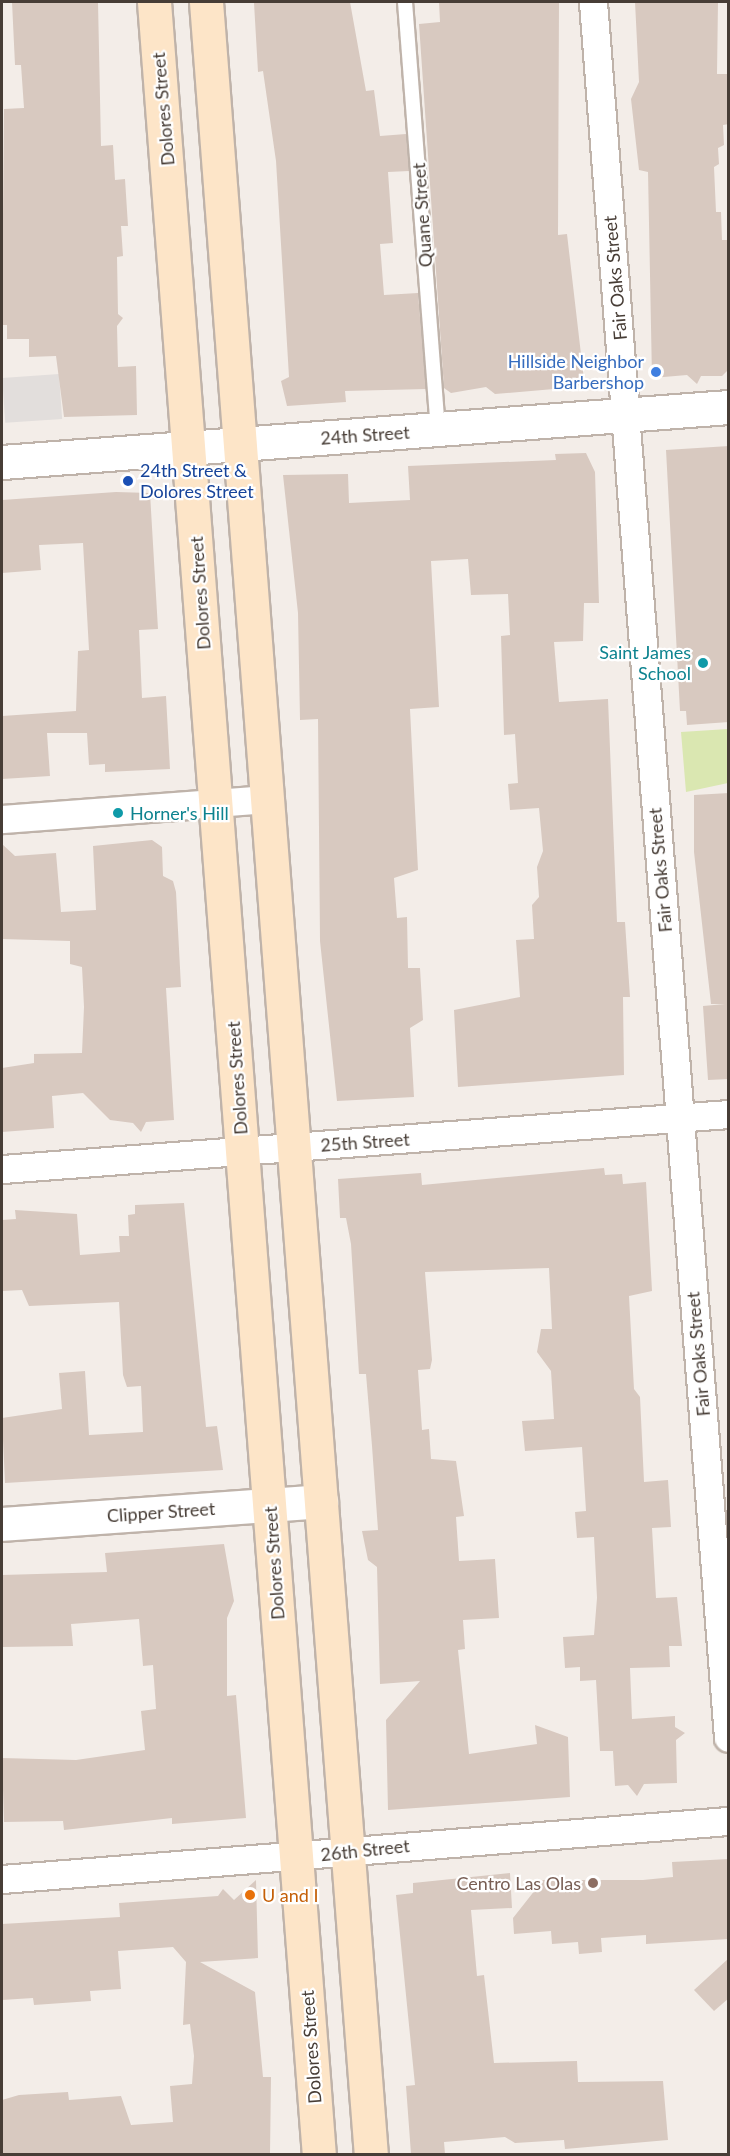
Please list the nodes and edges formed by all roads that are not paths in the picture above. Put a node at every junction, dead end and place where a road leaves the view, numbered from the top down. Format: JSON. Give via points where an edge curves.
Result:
{"nodes":[{"id":1,"x":154,"y":2,"type":"edge"},
{"id":2,"x":206,"y":2,"type":"edge"},
{"id":3,"x":405,"y":2,"type":"edge"},
{"id":4,"x":592,"y":2,"type":"edge"},
{"id":5,"x":729,"y":407,"type":"edge"},
{"id":6,"x":624,"y":415,"type":"junction"},
{"id":7,"x":438,"y":429,"type":"junction"},
{"id":8,"x":240,"y":444,"type":"junction"},
{"id":9,"x":189,"y":448,"type":"junction"},
{"id":10,"x":2,"y":462,"type":"edge"},
{"id":11,"x":267,"y":799,"type":"junction"},
{"id":12,"x":216,"y":803,"type":"junction"},
{"id":13,"x":2,"y":819,"type":"edge"},
{"id":14,"x":729,"y":1114,"type":"edge"},
{"id":15,"x":679,"y":1118,"type":"junction"},
{"id":16,"x":294,"y":1147,"type":"junction"},
{"id":17,"x":242,"y":1151,"type":"junction"},
{"id":18,"x":2,"y":1169,"type":"edge"},
{"id":19,"x":321,"y":1501,"type":"junction"},
{"id":20,"x":269,"y":1505,"type":"junction"},
{"id":21,"x":2,"y":1524,"type":"edge"},
{"id":22,"x":729,"y":1738,"type":"edge"},
{"id":23,"x":729,"y":1821,"type":"edge"},
{"id":24,"x":348,"y":1853,"type":"junction"},
{"id":25,"x":297,"y":1857,"type":"junction"},
{"id":26,"x":2,"y":1879,"type":"edge"},
{"id":27,"x":319,"y":2154,"type":"edge"},
{"id":28,"x":371,"y":2154,"type":"edge"}],
"edges":[{"from":1,"to":9,"type":"main road","name":"Dolores Street"},
{"from":2,"to":8,"type":"main road"},
{"from":3,"to":7,"type":"lane","name":"Quane Street"},
{"from":4,"to":6,"type":"street","name":"Fair Oaks Street"},
{"from":5,"to":6,"type":"street","name":"24th Street"},
{"from":6,"to":7,"type":"street","name":"24th Street"},
{"from":6,"to":15,"type":"street","name":"Fair Oaks Street"},
{"from":7,"to":8,"type":"street","name":"24th Street"},
{"from":8,"to":9,"type":"street","name":"24th Street"},
{"from":8,"to":11,"type":"main road"},
{"from":9,"to":10,"type":"street","name":"24th Street"},
{"from":9,"to":12,"type":"main road","name":"Dolores Street"},
{"from":11,"to":12,"type":"street"},
{"from":11,"to":16,"type":"main road"},
{"from":12,"to":13,"type":"street"},
{"from":12,"to":17,"type":"main road","name":"Dolores Street"},
{"from":14,"to":15,"type":"street","name":"25th Street"},
{"from":15,"to":16,"type":"street","name":"25th Street"},
{"from":15,"to":22,"type":"street","name":"Fair Oaks Street"},
{"from":16,"to":17,"type":"street","name":"25th Street"},
{"from":16,"to":19,"type":"main road"},
{"from":17,"to":18,"type":"street","name":"25th Street"},
{"from":17,"to":20,"type":"main road","name":"Dolores Street"},
{"from":19,"to":20,"type":"street","name":"Clipper Street"},
{"from":19,"to":24,"type":"main road"},
{"from":20,"to":21,"type":"street","name":"Clipper Street"},
{"from":20,"to":25,"type":"main road","name":"Dolores Street"},
{"from":23,"to":24,"type":"street","name":"26th Street"},
{"from":24,"to":25,"type":"street","name":"26th Street"},
{"from":24,"to":28,"type":"main road"},
{"from":25,"to":26,"type":"street","name":"26th Street"},
{"from":25,"to":27,"type":"main road","name":"Dolores Street"}]}
